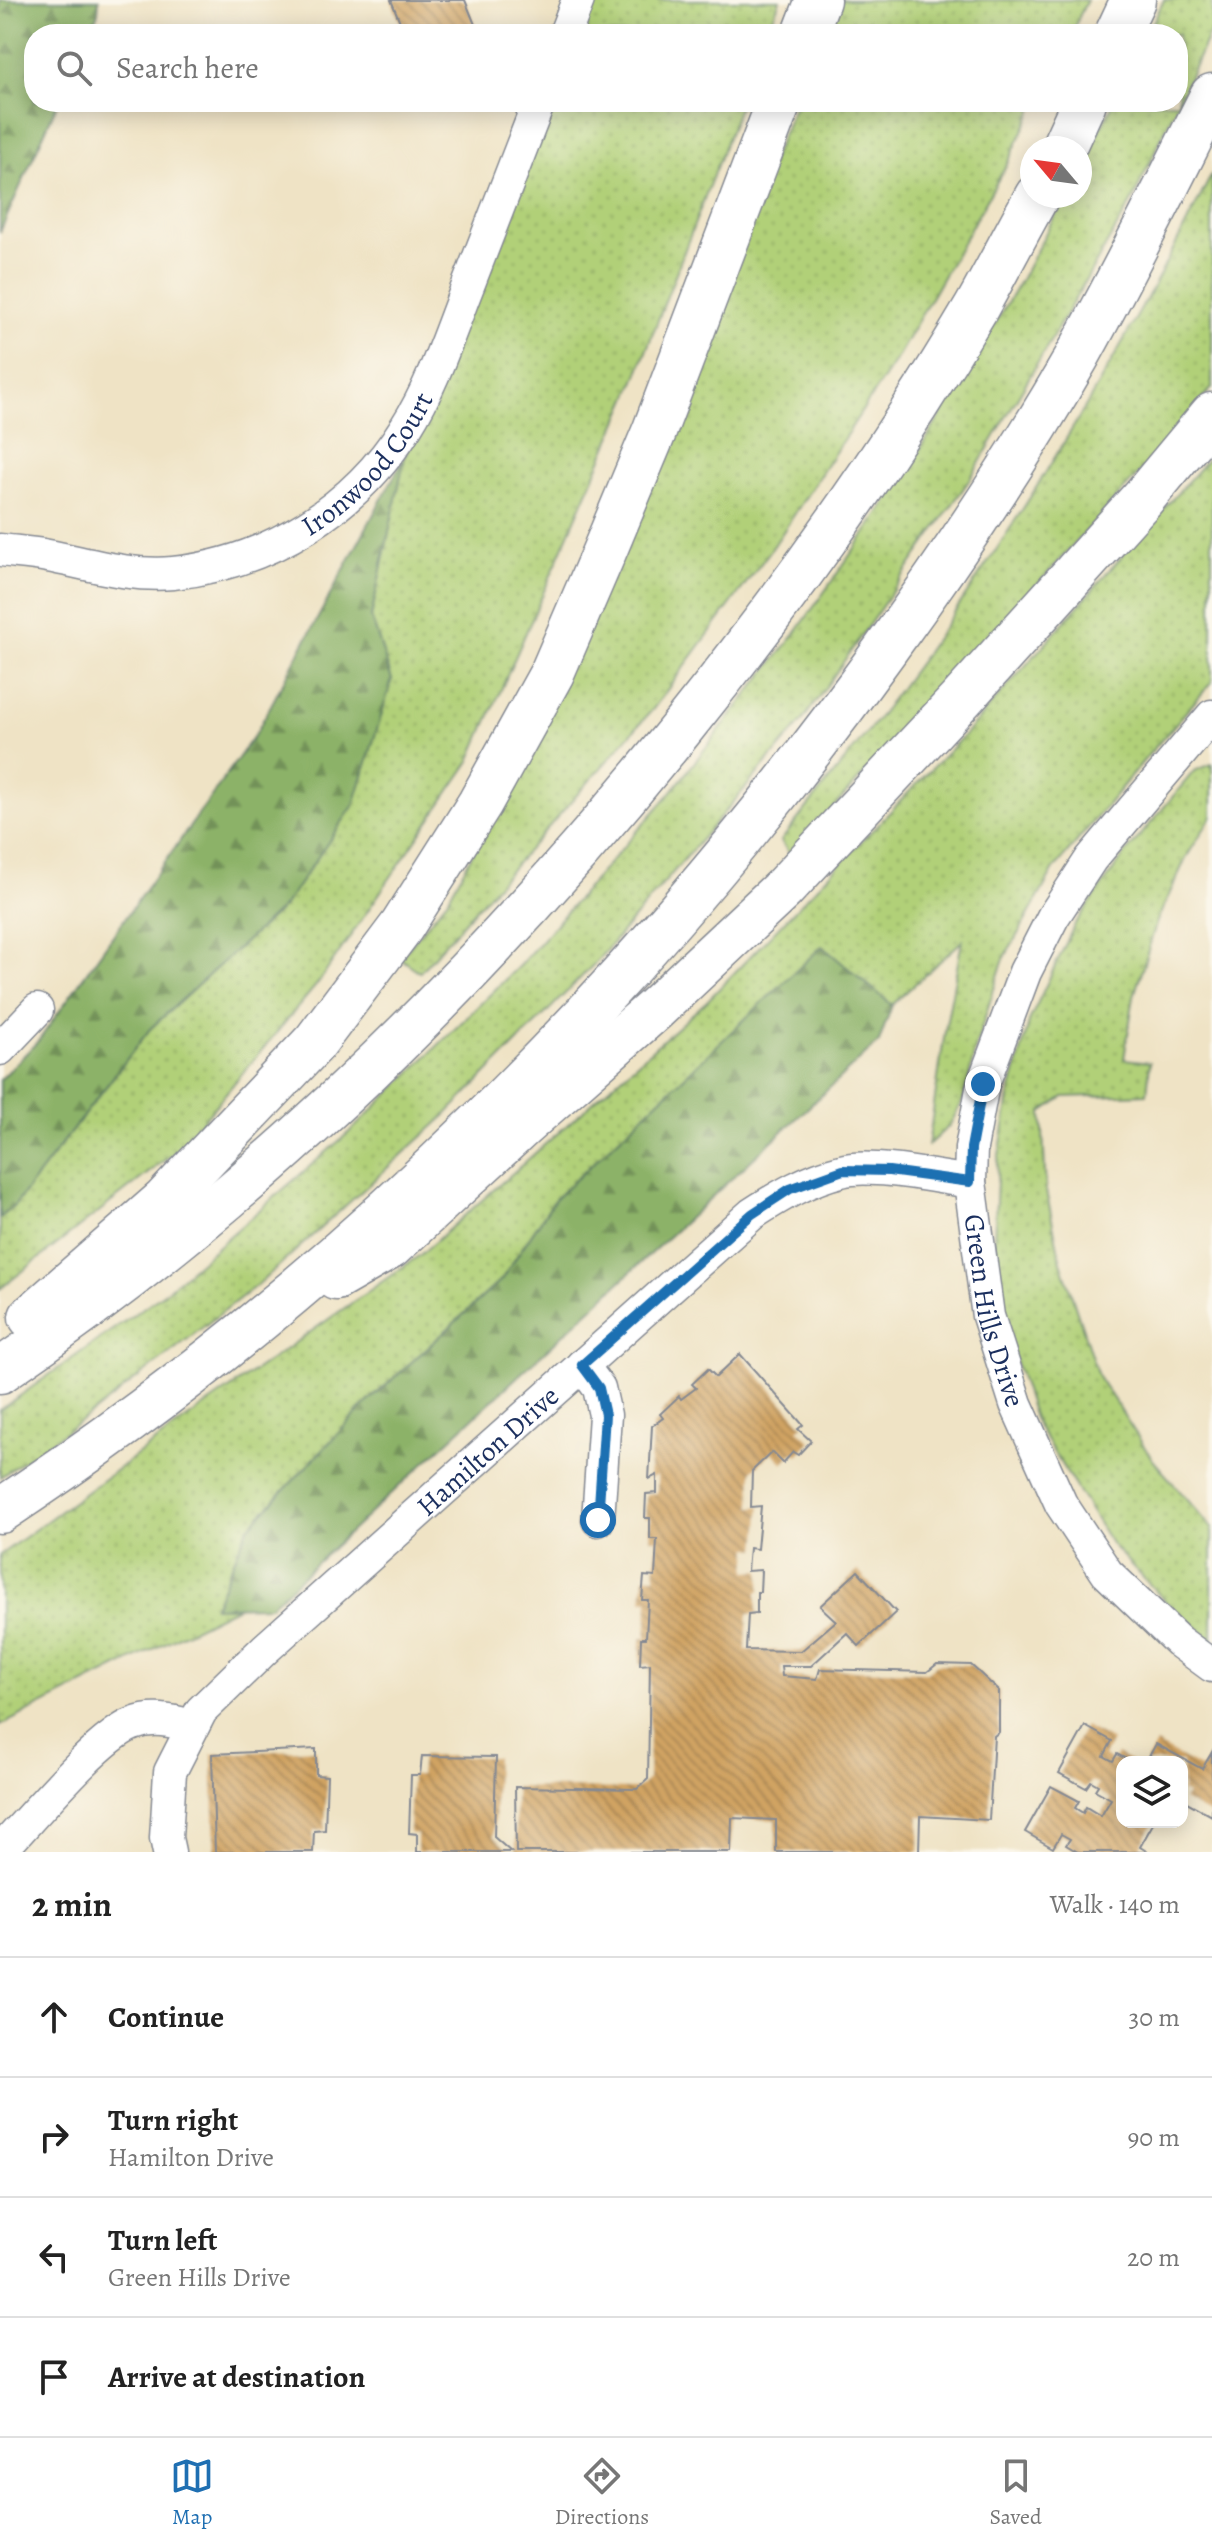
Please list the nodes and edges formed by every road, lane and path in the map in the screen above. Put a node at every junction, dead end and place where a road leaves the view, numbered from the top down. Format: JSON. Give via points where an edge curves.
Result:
{"nodes":[{"id":1,"x":578,"y":0,"type":"edge"},
{"id":2,"x":818,"y":0,"type":"edge"},
{"id":3,"x":1133,"y":0,"type":"edge"},
{"id":4,"x":569,"y":24,"type":"edge"},
{"id":5,"x":809,"y":24,"type":"edge"},
{"id":6,"x":1122,"y":24,"type":"edge"},
{"id":7,"x":1212,"y":96,"type":"edge"},
{"id":8,"x":535,"y":112,"type":"edge"},
{"id":9,"x":775,"y":112,"type":"edge"},
{"id":10,"x":1079,"y":112,"type":"edge"},
{"id":11,"x":1068,"y":136,"type":"edge"},
{"id":12,"x":1030,"y":208,"type":"edge"},
{"id":13,"x":1212,"y":415,"type":"edge"},
{"id":14,"x":0,"y":550,"type":"edge"},
{"id":15,"x":1212,"y":716,"type":"edge"},
{"id":16,"x":37,"y":1010,"type":"dead end"},
{"id":17,"x":0,"y":1049,"type":"edge"},
{"id":18,"x":970,"y":1182,"type":"junction"},
{"id":19,"x":258,"y":1322,"type":"junction"},
{"id":20,"x":0,"y":1343,"type":"edge"},
{"id":21,"x":582,"y":1365,"type":"junction"},
{"id":22,"x":0,"y":1371,"type":"edge"},
{"id":23,"x":0,"y":1511,"type":"edge"},
{"id":24,"x":598,"y":1520,"type":"dead end"},
{"id":25,"x":1212,"y":1666,"type":"edge"},
{"id":26,"x":193,"y":1726,"type":"junction"},
{"id":27,"x":0,"y":1851,"type":"edge"},
{"id":28,"x":169,"y":1852,"type":"edge"}],
"edges":[{"from":1,"to":4,"type":"street"},
{"from":2,"to":5,"type":"highway"},
{"from":3,"to":6,"type":"highway"},
{"from":7,"to":19,"type":"highway","via":[[1076,358],[925,595],[835,720],[729,854],[508,1097]]},
{"from":8,"to":14,"type":"street","name":"Ironwood Court","via":[[435,370],[406,427],[363,483],[326,516],[279,544],[173,573],[115,571]]},
{"from":9,"to":20,"type":"highway","via":[[604,552],[552,673],[480,803],[402,926],[315,1042],[165,1200]]},
{"from":10,"to":11,"type":"highway"},
{"from":12,"to":22,"type":"highway","via":[[977,306],[830,532],[639,781],[531,906],[413,1030],[302,1134],[173,1244]]},
{"from":13,"to":19,"type":"highway","via":[[963,697],[761,909],[390,1247]]},
{"from":15,"to":18,"type":"street","name":"Green Hills Drive","via":[[1091,859],[1053,917],[1025,972],[983,1084]]},
{"from":16,"to":17,"type":"street"},
{"from":18,"to":21,"type":"street","name":"Hamilton Drive","via":[[843,1170],[790,1189],[752,1214]]},
{"from":18,"to":25,"type":"street","name":"Green Hills Drive","via":[[988,1316],[1016,1404],[1061,1504],[1107,1573]]},
{"from":19,"to":23,"type":"highway","via":[[84,1456]]},
{"from":21,"to":24,"type":"street","via":[[599,1388],[605,1415]]},
{"from":21,"to":26,"type":"street","name":"Hamilton Drive","via":[[265,1649],[201,1711]]},
{"from":26,"to":27,"type":"street","via":[[159,1718],[131,1724],[97,1749]]},
{"from":26,"to":28,"type":"street","name":"Hamilton Drive","via":[[170,1772]]}]}
